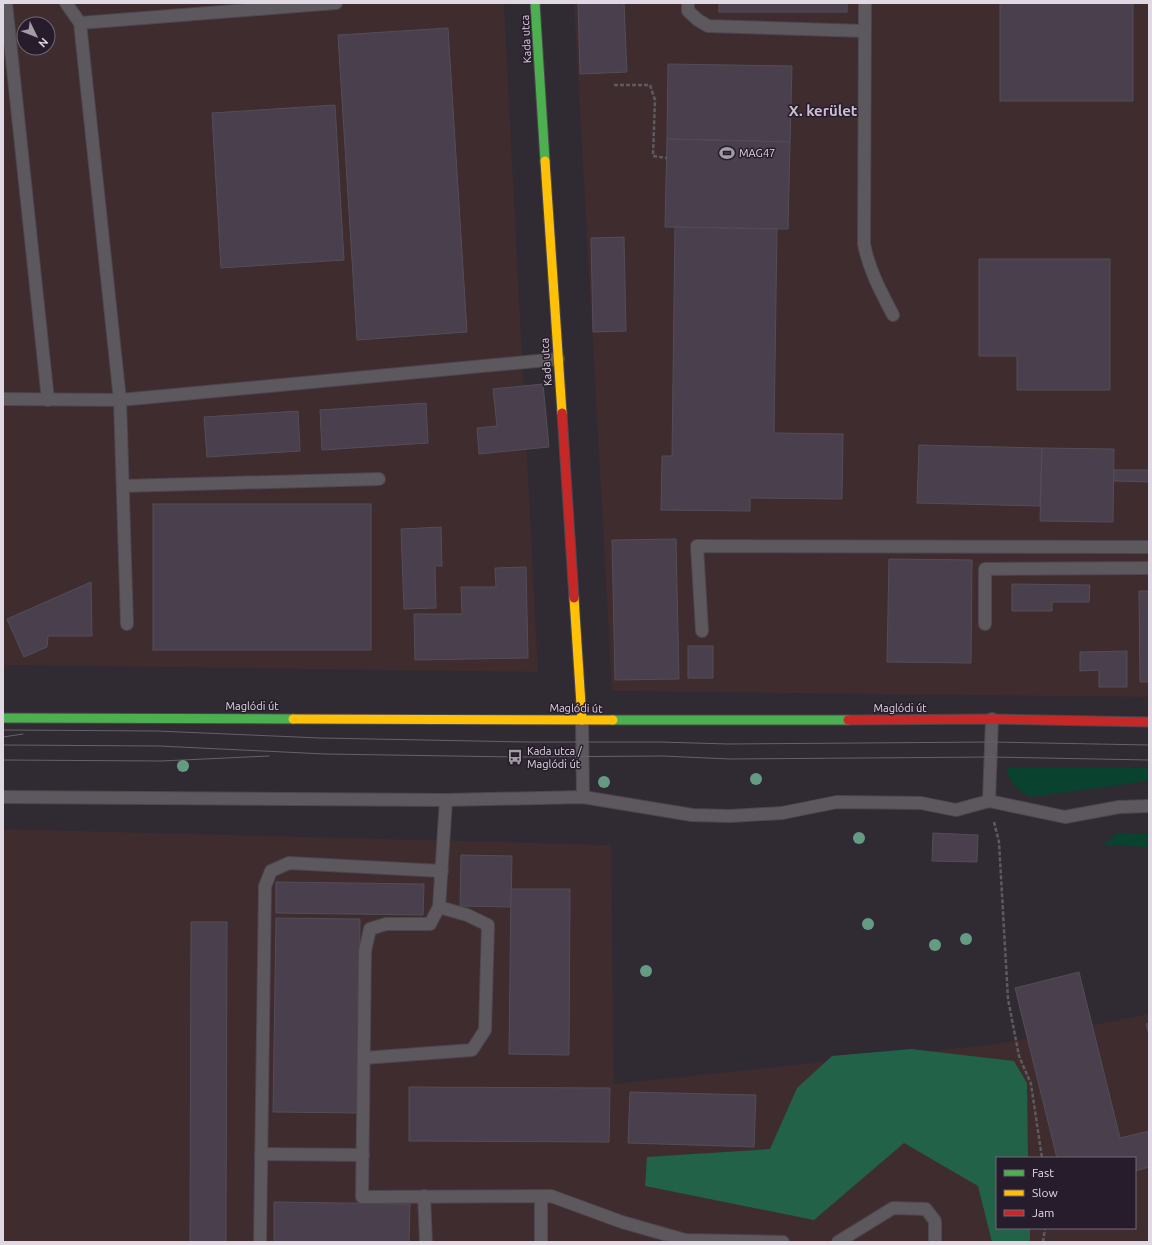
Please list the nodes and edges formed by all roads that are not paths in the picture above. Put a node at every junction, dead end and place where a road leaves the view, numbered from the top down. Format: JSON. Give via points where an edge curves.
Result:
{"nodes":[{"id":1,"x":6,"y":3,"type":"edge"},
{"id":2,"x":66,"y":3,"type":"edge"},
{"id":3,"x":336,"y":3,"type":"edge"},
{"id":4,"x":535,"y":3,"type":"edge"},
{"id":5,"x":688,"y":3,"type":"edge"},
{"id":6,"x":865,"y":3,"type":"edge"},
{"id":7,"x":80,"y":23,"type":"junction"},
{"id":8,"x":864,"y":31,"type":"junction"},
{"id":9,"x":893,"y":315,"type":"dead end"},
{"id":10,"x":558,"y":359,"type":"junction"},
{"id":11,"x":3,"y":399,"type":"edge"},
{"id":12,"x":48,"y":400,"type":"junction"},
{"id":13,"x":120,"y":400,"type":"junction"},
{"id":14,"x":379,"y":479,"type":"dead end"},
{"id":15,"x":124,"y":486,"type":"junction"},
{"id":16,"x":1149,"y":547,"type":"edge"},
{"id":17,"x":1149,"y":568,"type":"edge"},
{"id":18,"x":127,"y":624,"type":"dead end"},
{"id":19,"x":985,"y":624,"type":"dead end"},
{"id":20,"x":702,"y":631,"type":"dead end"},
{"id":21,"x":3,"y":718,"type":"edge"},
{"id":22,"x":992,"y":719,"type":"junction"},
{"id":23,"x":582,"y":720,"type":"junction"},
{"id":24,"x":1149,"y":722,"type":"edge"},
{"id":25,"x":3,"y":797,"type":"edge"},
{"id":26,"x":583,"y":797,"type":"junction"},
{"id":27,"x":446,"y":800,"type":"junction"},
{"id":28,"x":989,"y":801,"type":"junction"},
{"id":29,"x":1149,"y":806,"type":"edge"},
{"id":30,"x":442,"y":871,"type":"junction"},
{"id":31,"x":439,"y":907,"type":"junction"},
{"id":32,"x":364,"y":1058,"type":"junction"},
{"id":33,"x":262,"y":1154,"type":"junction"},
{"id":34,"x":363,"y":1156,"type":"junction"},
{"id":35,"x":424,"y":1196,"type":"junction"},
{"id":36,"x":541,"y":1196,"type":"junction"},
{"id":37,"x":685,"y":1241,"type":"edge"},
{"id":38,"x":260,"y":1242,"type":"edge"},
{"id":39,"x":426,"y":1242,"type":"edge"},
{"id":40,"x":540,"y":1242,"type":"edge"},
{"id":41,"x":783,"y":1242,"type":"edge"},
{"id":42,"x":838,"y":1242,"type":"edge"},
{"id":43,"x":935,"y":1242,"type":"edge"}],
"edges":[{"from":1,"to":12,"type":"lane"},
{"from":2,"to":7,"type":"lane"},
{"from":3,"to":7,"type":"lane"},
{"from":4,"to":10,"type":"street","name":"Kada utca"},
{"from":5,"to":8,"type":"lane","via":[[688,11],[708,26]]},
{"from":6,"to":8,"type":"lane"},
{"from":7,"to":13,"type":"lane"},
{"from":8,"to":9,"type":"lane","via":[[864,244],[867,260]]},
{"from":10,"to":13,"type":"lane"},
{"from":10,"to":23,"type":"street","name":"Kada utca"},
{"from":11,"to":12,"type":"lane"},
{"from":12,"to":13,"type":"lane"},
{"from":13,"to":15,"type":"lane"},
{"from":14,"to":15,"type":"lane"},
{"from":15,"to":18,"type":"lane"},
{"from":16,"to":20,"type":"lane","via":[[697,546]]},
{"from":17,"to":19,"type":"lane","via":[[985,569]]},
{"from":21,"to":23,"type":"street","name":"Maglódi út"},
{"from":22,"to":23,"type":"street","name":"Maglódi út"},
{"from":22,"to":24,"type":"street","name":"Maglódi út"},
{"from":22,"to":28,"type":"lane"},
{"from":23,"to":26,"type":"lane"},
{"from":25,"to":27,"type":"lane"},
{"from":26,"to":27,"type":"lane"},
{"from":26,"to":28,"type":"lane","via":[[692,815],[730,816],[782,813],[837,802],[921,803],[956,810]]},
{"from":27,"to":30,"type":"lane"},
{"from":28,"to":29,"type":"lane","via":[[1065,817],[1119,807]]},
{"from":30,"to":31,"type":"lane"},
{"from":30,"to":33,"type":"lane","via":[[289,863],[271,871],[264,886]]},
{"from":31,"to":32,"type":"lane","via":[[430,924],[386,924],[370,929],[365,951]]},
{"from":31,"to":32,"type":"lane","via":[[467,915],[488,925],[485,1030],[472,1050]]},
{"from":32,"to":34,"type":"lane"},
{"from":33,"to":34,"type":"lane"},
{"from":33,"to":38,"type":"lane"},
{"from":34,"to":35,"type":"lane","via":[[362,1197]]},
{"from":35,"to":36,"type":"lane"},
{"from":35,"to":39,"type":"lane"},
{"from":36,"to":37,"type":"lane","via":[[551,1196],[622,1222]]},
{"from":36,"to":40,"type":"lane"},
{"from":37,"to":41,"type":"lane"},
{"from":42,"to":43,"type":"lane","via":[[892,1208],[926,1209],[935,1221]]}]}
